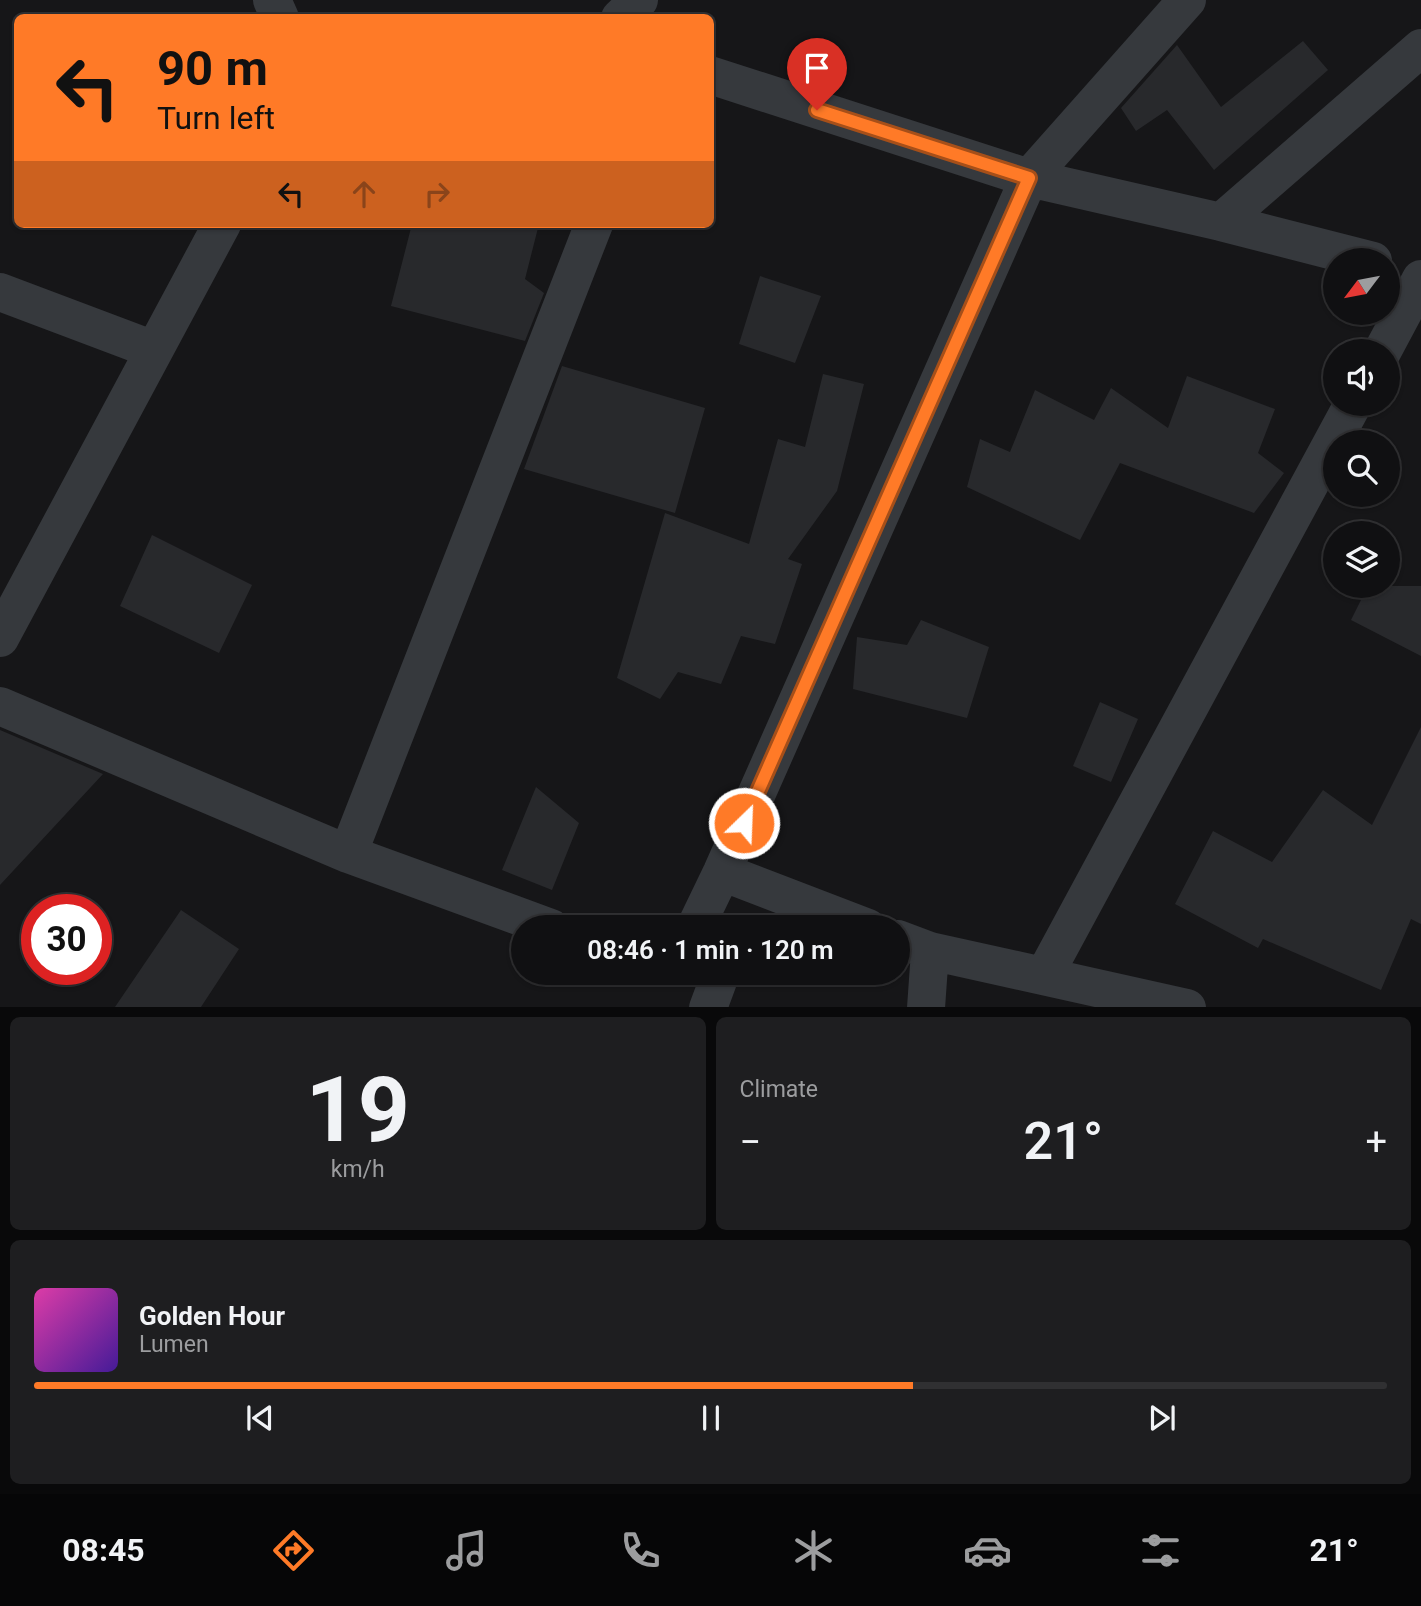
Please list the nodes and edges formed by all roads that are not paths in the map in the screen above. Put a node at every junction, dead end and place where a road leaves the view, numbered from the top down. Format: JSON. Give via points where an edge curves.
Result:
{"nodes":[{"id":1,"x":639,"y":0,"type":"edge"},
{"id":2,"x":1187,"y":0,"type":"edge"},
{"id":3,"x":624,"y":14,"type":"edge"},
{"id":4,"x":1421,"y":48,"type":"edge"},
{"id":5,"x":714,"y":76,"type":"edge"},
{"id":6,"x":1029,"y":178,"type":"junction"},
{"id":7,"x":1221,"y":222,"type":"junction"},
{"id":8,"x":220,"y":228,"type":"edge"},
{"id":9,"x":592,"y":228,"type":"edge"},
{"id":10,"x":1323,"y":248,"type":"edge"},
{"id":11,"x":1400,"y":268,"type":"edge"},
{"id":12,"x":1421,"y":273,"type":"edge"},
{"id":13,"x":1421,"y":279,"type":"edge"},
{"id":14,"x":0,"y":292,"type":"edge"},
{"id":15,"x":1389,"y":339,"type":"edge"},
{"id":16,"x":154,"y":350,"type":"junction"},
{"id":17,"x":1347,"y":416,"type":"edge"},
{"id":18,"x":0,"y":638,"type":"edge"},
{"id":19,"x":0,"y":706,"type":"edge"},
{"id":20,"x":348,"y":854,"type":"junction"},
{"id":21,"x":722,"y":872,"type":"junction"},
{"id":22,"x":515,"y":915,"type":"edge"},
{"id":23,"x":701,"y":915,"type":"edge"},
{"id":24,"x":834,"y":915,"type":"edge"},
{"id":25,"x":914,"y":945,"type":"edge"},
{"id":26,"x":1044,"y":976,"type":"junction"},
{"id":27,"x":716,"y":985,"type":"edge"},
{"id":28,"x":708,"y":1007,"type":"edge"},
{"id":29,"x":926,"y":1007,"type":"edge"},
{"id":30,"x":1187,"y":1007,"type":"edge"}],
"edges":[{"from":1,"to":3,"type":"street"},
{"from":2,"to":6,"type":"street"},
{"from":4,"to":7,"type":"street"},
{"from":5,"to":6,"type":"street"},
{"from":6,"to":7,"type":"street"},
{"from":6,"to":21,"type":"street"},
{"from":7,"to":10,"type":"street"},
{"from":8,"to":16,"type":"street"},
{"from":9,"to":20,"type":"street"},
{"from":11,"to":12,"type":"street"},
{"from":13,"to":15,"type":"street"},
{"from":14,"to":16,"type":"street"},
{"from":16,"to":18,"type":"street"},
{"from":17,"to":26,"type":"street"},
{"from":19,"to":20,"type":"street"},
{"from":20,"to":22,"type":"street"},
{"from":21,"to":23,"type":"street"},
{"from":21,"to":24,"type":"street"},
{"from":25,"to":26,"type":"street"},
{"from":25,"to":29,"type":"street"},
{"from":26,"to":30,"type":"street"},
{"from":27,"to":28,"type":"street"}]}
